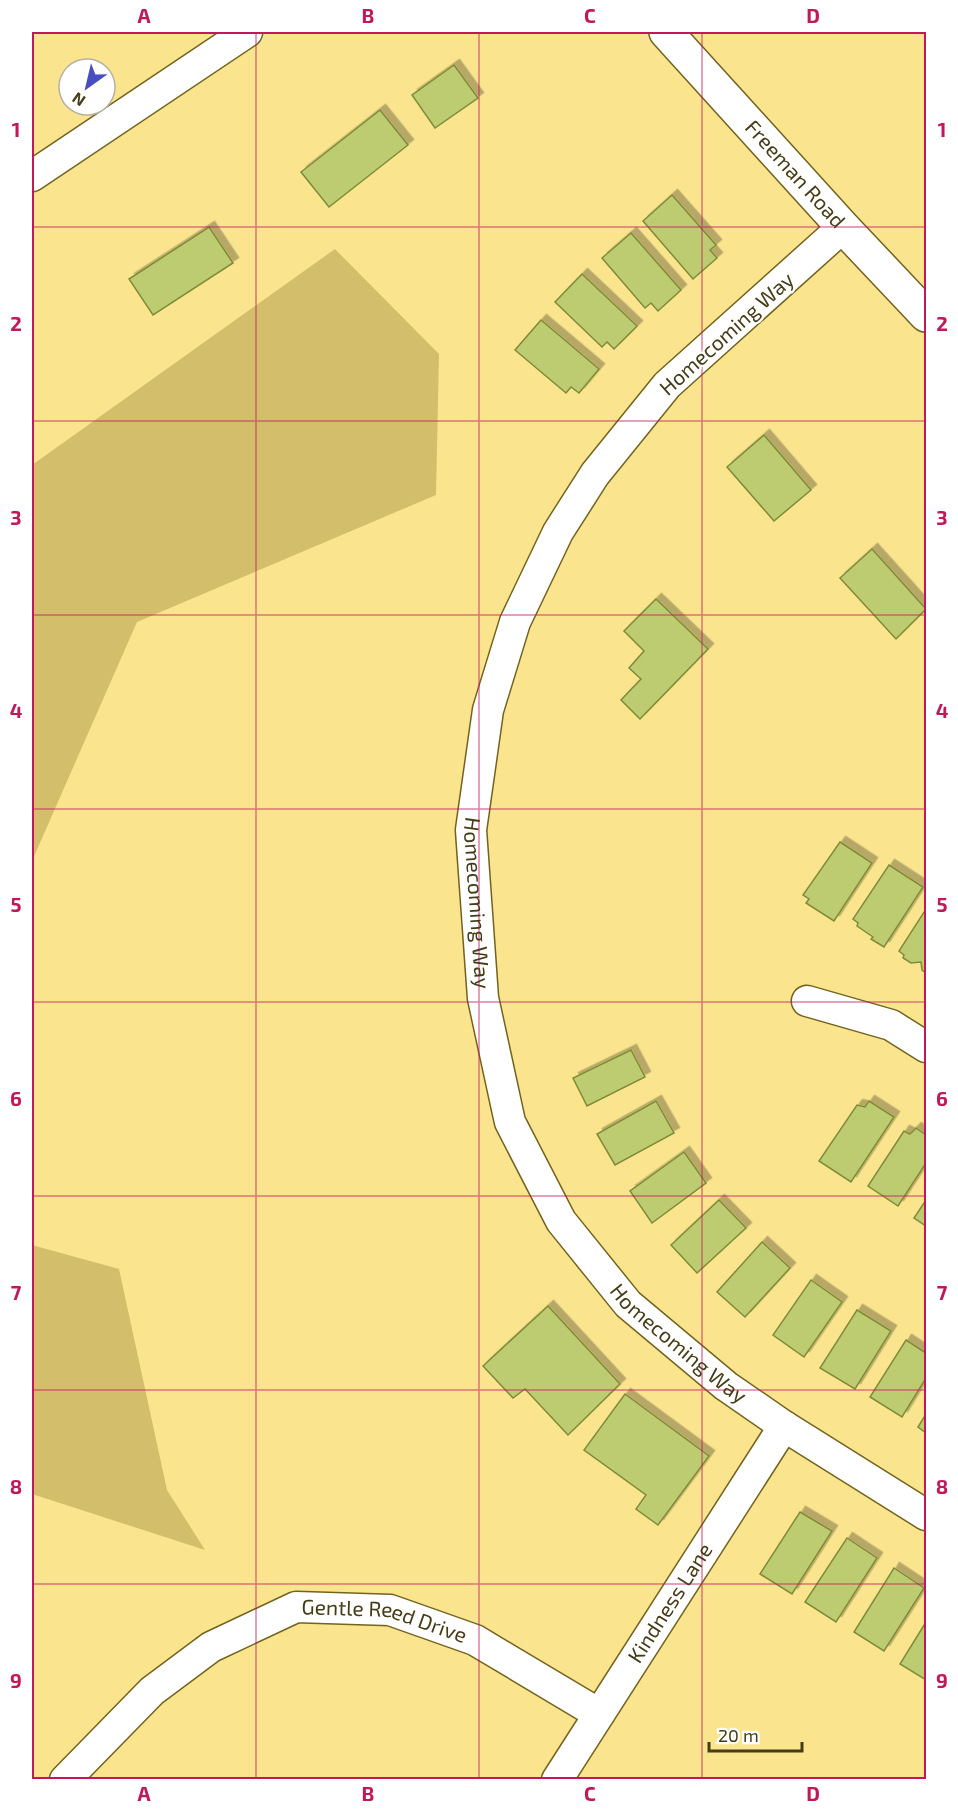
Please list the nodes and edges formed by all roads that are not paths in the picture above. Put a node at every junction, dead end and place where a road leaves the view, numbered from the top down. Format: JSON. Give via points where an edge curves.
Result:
{"nodes":[{"id":1,"x":247,"y":32,"type":"edge"},
{"id":2,"x":666,"y":32,"type":"edge"},
{"id":3,"x":32,"y":176,"type":"edge"},
{"id":4,"x":843,"y":227,"type":"junction"},
{"id":5,"x":927,"y":315,"type":"edge"},
{"id":6,"x":807,"y":1001,"type":"dead end"},
{"id":7,"x":927,"y":1047,"type":"edge"},
{"id":8,"x":784,"y":1426,"type":"junction"},
{"id":9,"x":927,"y":1515,"type":"edge"},
{"id":10,"x":600,"y":1714,"type":"junction"},
{"id":11,"x":65,"y":1779,"type":"edge"},
{"id":12,"x":557,"y":1779,"type":"edge"}],
"edges":[{"from":1,"to":3,"type":"street"},
{"from":2,"to":4,"type":"street","name":"Freeman Road"},
{"from":4,"to":5,"type":"street","name":"Freeman Road"},
{"from":4,"to":8,"type":"street","name":"Homecoming Way","via":[[667,385],[595,474],[564,522],[515,622],[488,710],[471,830],[483,998],[510,1122],[561,1221],[628,1304],[726,1386]]},
{"from":6,"to":7,"type":"street","via":[[891,1025]]},
{"from":8,"to":9,"type":"street","name":"Homecoming Way"},
{"from":8,"to":10,"type":"street","name":"Kindness Lane"},
{"from":10,"to":11,"type":"street","name":"Gentle Reed Drive","via":[[476,1640],[390,1610],[296,1606],[211,1647],[152,1691]]},
{"from":10,"to":12,"type":"street","name":"Kindness Lane"}]}
